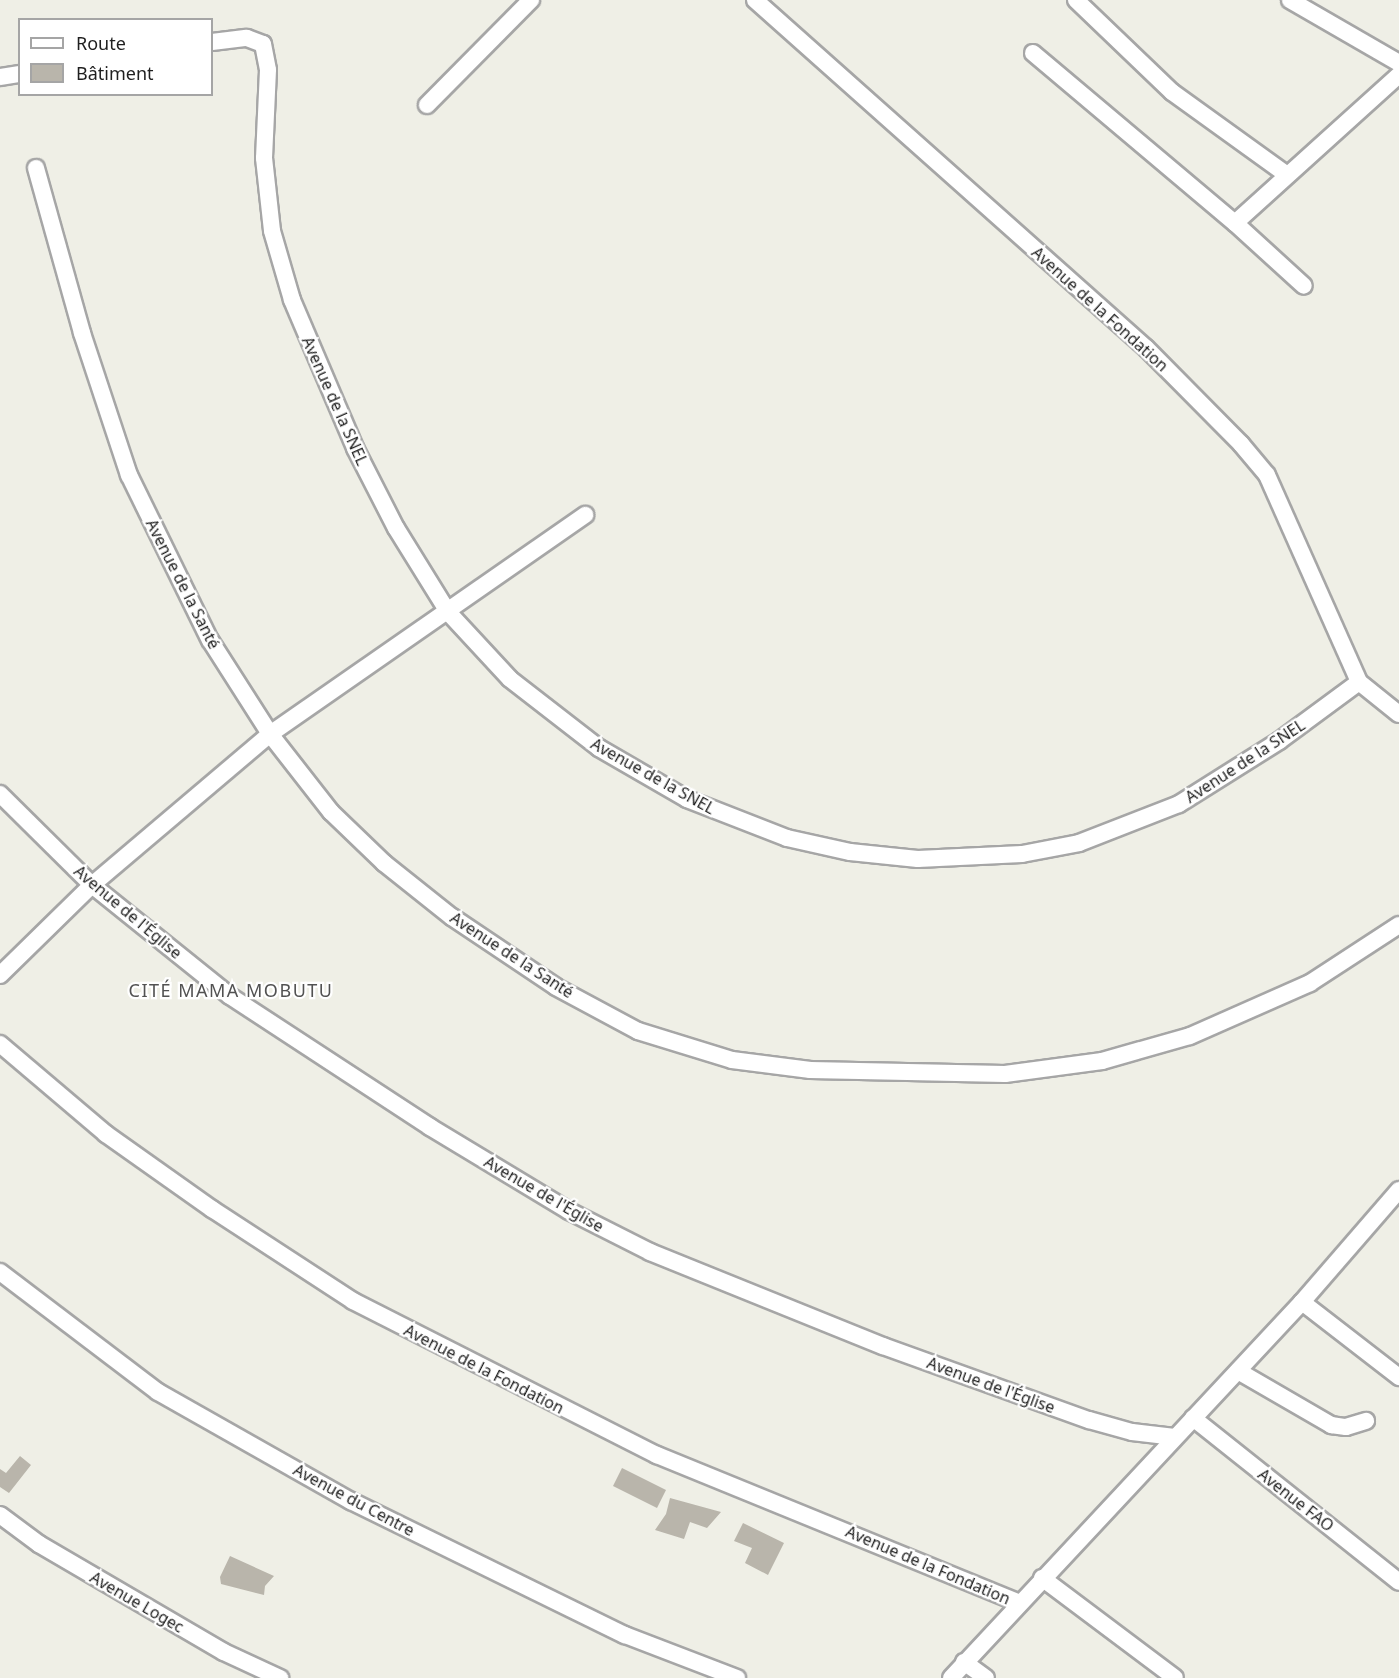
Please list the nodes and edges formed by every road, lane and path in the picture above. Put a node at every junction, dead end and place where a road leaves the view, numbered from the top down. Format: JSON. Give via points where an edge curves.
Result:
{"nodes":[{"id":1,"x":531,"y":0,"type":"edge"},
{"id":2,"x":755,"y":0,"type":"edge"},
{"id":3,"x":1076,"y":0,"type":"edge"},
{"id":4,"x":1290,"y":0,"type":"edge"},
{"id":5,"x":213,"y":42,"type":"edge"},
{"id":6,"x":1033,"y":53,"type":"dead end"},
{"id":7,"x":1399,"y":63,"type":"edge"},
{"id":8,"x":18,"y":74,"type":"edge"},
{"id":9,"x":1399,"y":75,"type":"edge"},
{"id":10,"x":0,"y":77,"type":"edge"},
{"id":11,"x":427,"y":105,"type":"dead end"},
{"id":12,"x":36,"y":168,"type":"dead end"},
{"id":13,"x":1287,"y":175,"type":"junction"},
{"id":14,"x":1235,"y":223,"type":"junction"},
{"id":15,"x":1304,"y":286,"type":"dead end"},
{"id":16,"x":585,"y":515,"type":"dead end"},
{"id":17,"x":448,"y":612,"type":"junction"},
{"id":18,"x":1359,"y":682,"type":"junction"},
{"id":19,"x":1399,"y":714,"type":"edge"},
{"id":20,"x":270,"y":734,"type":"junction"},
{"id":21,"x":0,"y":794,"type":"edge"},
{"id":22,"x":92,"y":885,"type":"junction"},
{"id":23,"x":1399,"y":925,"type":"edge"},
{"id":24,"x":0,"y":975,"type":"edge"},
{"id":25,"x":0,"y":1044,"type":"edge"},
{"id":26,"x":1399,"y":1190,"type":"edge"},
{"id":27,"x":0,"y":1272,"type":"edge"},
{"id":28,"x":1302,"y":1302,"type":"junction"},
{"id":29,"x":1238,"y":1371,"type":"junction"},
{"id":30,"x":1399,"y":1377,"type":"edge"},
{"id":31,"x":1193,"y":1418,"type":"junction"},
{"id":32,"x":1366,"y":1421,"type":"dead end"},
{"id":33,"x":1175,"y":1437,"type":"junction"},
{"id":34,"x":0,"y":1515,"type":"edge"},
{"id":35,"x":1042,"y":1578,"type":"junction"},
{"id":36,"x":1399,"y":1582,"type":"edge"},
{"id":37,"x":1019,"y":1603,"type":"junction"},
{"id":38,"x":964,"y":1662,"type":"junction"},
{"id":39,"x":280,"y":1678,"type":"edge"},
{"id":40,"x":738,"y":1678,"type":"edge"},
{"id":41,"x":951,"y":1678,"type":"edge"},
{"id":42,"x":986,"y":1678,"type":"edge"},
{"id":43,"x":1175,"y":1678,"type":"edge"}],
"edges":[{"from":1,"to":11,"type":"street"},
{"from":2,"to":18,"type":"street","name":"Avenue de la Fondation","via":[[1146,348],[1241,444],[1267,475]]},
{"from":3,"to":13,"type":"street","via":[[1172,92]]},
{"from":4,"to":7,"type":"street"},
{"from":5,"to":17,"type":"street","name":"Avenue de la SNEL","via":[[247,38],[263,44],[268,70],[264,158],[272,231],[292,300],[355,448],[396,528]]},
{"from":6,"to":14,"type":"street"},
{"from":8,"to":10,"type":"street"},
{"from":9,"to":13,"type":"street"},
{"from":12,"to":20,"type":"street","name":"Avenue de la Santé","via":[[82,333],[129,475],[210,640]]},
{"from":13,"to":14,"type":"street"},
{"from":14,"to":15,"type":"street"},
{"from":16,"to":17,"type":"street"},
{"from":17,"to":18,"type":"street","name":"Avenue de la SNEL","via":[[510,679],[599,748],[687,799],[787,838],[850,852],[918,859],[1022,855],[1079,843],[1148,818],[1214,784]]},
{"from":17,"to":20,"type":"street"},
{"from":18,"to":19,"type":"street"},
{"from":20,"to":22,"type":"street"},
{"from":20,"to":23,"type":"street","name":"Avenue de la Santé","via":[[331,812],[384,863],[452,917],[556,987],[638,1031],[732,1060],[810,1070],[955,1076],[1005,1074],[1101,1061],[1190,1036],[1259,1008],[1310,983]]},
{"from":21,"to":22,"type":"street","name":"Avenue de l'Église"},
{"from":22,"to":24,"type":"street"},
{"from":22,"to":33,"type":"street","name":"Avenue de l'Église","via":[[230,996],[430,1127],[569,1211],[650,1252],[894,1350],[1089,1420],[1132,1432]]},
{"from":25,"to":37,"type":"street","name":"Avenue de la Fondation","via":[[106,1134],[353,1301],[657,1455]]},
{"from":26,"to":28,"type":"street"},
{"from":27,"to":40,"type":"street","name":"Avenue du Centre","via":[[158,1392],[351,1501],[624,1635]]},
{"from":28,"to":29,"type":"street"},
{"from":28,"to":30,"type":"street"},
{"from":29,"to":31,"type":"street"},
{"from":29,"to":32,"type":"street","via":[[1331,1425],[1346,1427]]},
{"from":31,"to":33,"type":"street"},
{"from":31,"to":36,"type":"street","name":"Avenue FAO"},
{"from":33,"to":35,"type":"street"},
{"from":34,"to":39,"type":"street","name":"Avenue Logec","via":[[39,1544],[183,1628]]},
{"from":35,"to":37,"type":"street"},
{"from":35,"to":43,"type":"street"},
{"from":37,"to":38,"type":"street"},
{"from":38,"to":41,"type":"street"},
{"from":38,"to":42,"type":"street"}]}
